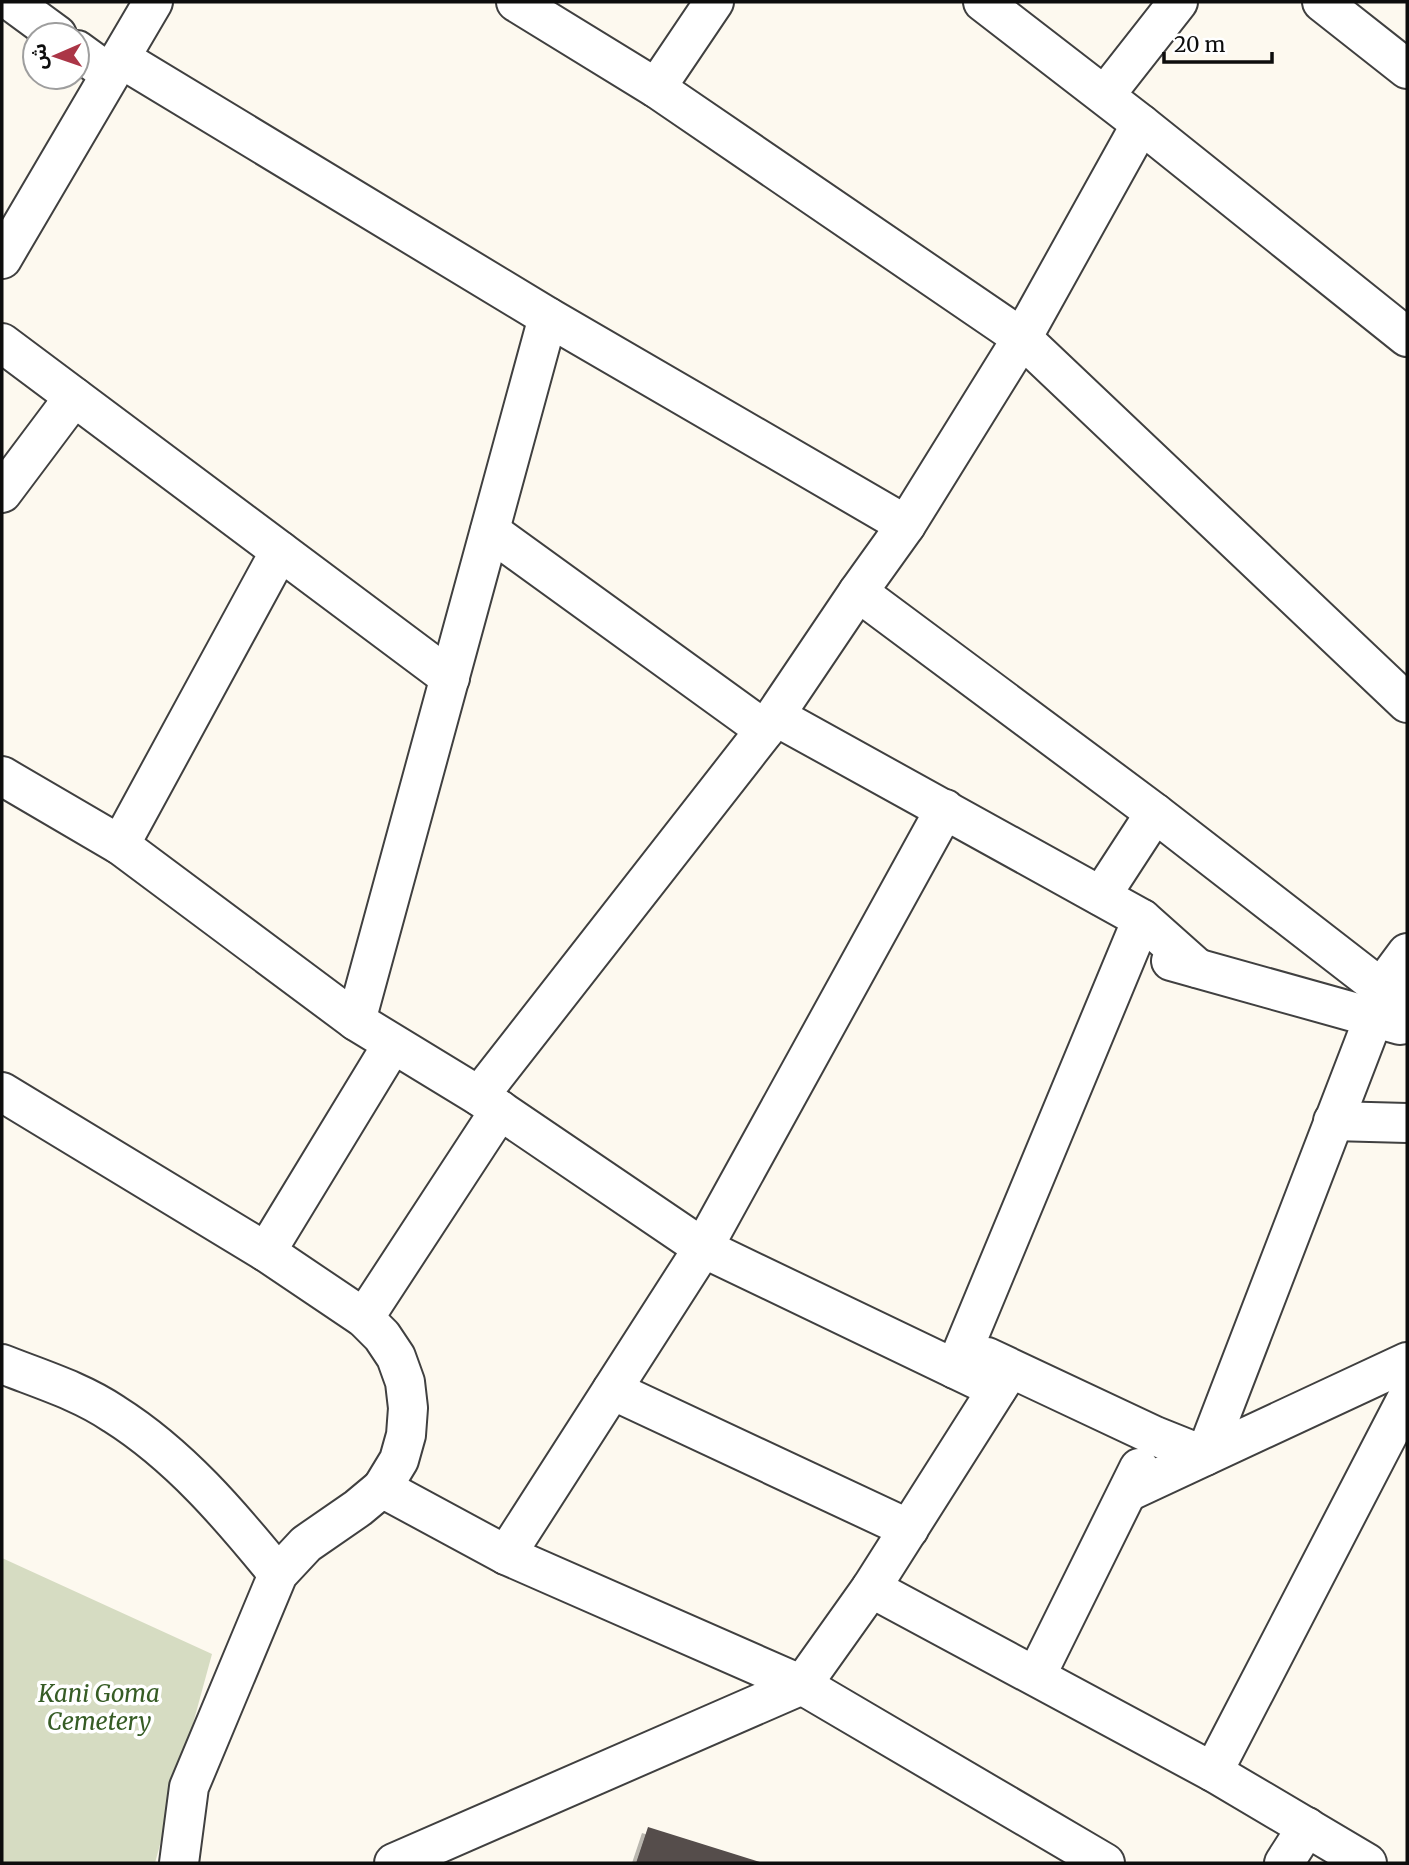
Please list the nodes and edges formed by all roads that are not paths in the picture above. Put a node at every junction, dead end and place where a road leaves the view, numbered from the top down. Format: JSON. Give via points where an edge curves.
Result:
{"nodes":[{"id":1,"x":12,"y":2,"type":"edge"},
{"id":2,"x":153,"y":2,"type":"edge"},
{"id":3,"x":516,"y":2,"type":"edge"},
{"id":4,"x":714,"y":2,"type":"edge"},
{"id":5,"x":983,"y":2,"type":"edge"},
{"id":6,"x":1178,"y":2,"type":"edge"},
{"id":7,"x":1322,"y":2,"type":"edge"},
{"id":8,"x":38,"y":21,"type":"edge"},
{"id":9,"x":91,"y":56,"type":"edge"},
{"id":10,"x":115,"y":66,"type":"junction"},
{"id":11,"x":1407,"y":69,"type":"edge"},
{"id":12,"x":656,"y":88,"type":"junction"},
{"id":13,"x":1105,"y":95,"type":"junction"},
{"id":14,"x":1141,"y":124,"type":"junction"},
{"id":15,"x":2,"y":259,"type":"edge"},
{"id":16,"x":548,"y":317,"type":"junction"},
{"id":17,"x":1407,"y":337,"type":"edge"},
{"id":18,"x":1022,"y":338,"type":"junction"},
{"id":19,"x":2,"y":343,"type":"edge"},
{"id":20,"x":74,"y":397,"type":"junction"},
{"id":21,"x":2,"y":493,"type":"edge"},
{"id":22,"x":906,"y":525,"type":"junction"},
{"id":23,"x":490,"y":531,"type":"junction"},
{"id":24,"x":280,"y":551,"type":"junction"},
{"id":25,"x":858,"y":592,"type":"junction"},
{"id":26,"x":450,"y":678,"type":"junction"},
{"id":27,"x":1407,"y":703,"type":"edge"},
{"id":28,"x":770,"y":723,"type":"junction"},
{"id":29,"x":2,"y":775,"type":"edge"},
{"id":30,"x":944,"y":809,"type":"junction"},
{"id":31,"x":1155,"y":813,"type":"junction"},
{"id":32,"x":120,"y":845,"type":"junction"},
{"id":33,"x":1101,"y":896,"type":"junction"},
{"id":34,"x":1135,"y":934,"type":"junction"},
{"id":35,"x":1407,"y":953,"type":"edge"},
{"id":36,"x":1392,"y":1011,"type":"edge"},
{"id":37,"x":356,"y":1021,"type":"junction"},
{"id":38,"x":392,"y":1045,"type":"junction"},
{"id":39,"x":2,"y":1092,"type":"edge"},
{"id":40,"x":489,"y":1103,"type":"junction"},
{"id":41,"x":1333,"y":1121,"type":"junction"},
{"id":42,"x":1407,"y":1123,"type":"edge"},
{"id":43,"x":703,"y":1248,"type":"junction"},
{"id":44,"x":266,"y":1252,"type":"junction"},
{"id":45,"x":364,"y":1318,"type":"junction"},
{"id":46,"x":959,"y":1358,"type":"junction"},
{"id":47,"x":1407,"y":1362,"type":"edge"},
{"id":48,"x":2,"y":1364,"type":"edge"},
{"id":49,"x":1004,"y":1378,"type":"junction"},
{"id":50,"x":612,"y":1390,"type":"junction"},
{"id":51,"x":1407,"y":1398,"type":"edge"},
{"id":52,"x":1155,"y":1436,"type":"junction"},
{"id":53,"x":1205,"y":1455,"type":"junction"},
{"id":54,"x":382,"y":1488,"type":"junction"},
{"id":55,"x":1128,"y":1492,"type":"junction"},
{"id":56,"x":909,"y":1529,"type":"junction"},
{"id":57,"x":506,"y":1555,"type":"junction"},
{"id":58,"x":278,"y":1574,"type":"junction"},
{"id":59,"x":871,"y":1588,"type":"junction"},
{"id":60,"x":1035,"y":1676,"type":"junction"},
{"id":61,"x":802,"y":1685,"type":"junction"},
{"id":62,"x":1213,"y":1772,"type":"junction"},
{"id":63,"x":1307,"y":1827,"type":"junction"},
{"id":64,"x":178,"y":1863,"type":"edge"},
{"id":65,"x":394,"y":1863,"type":"edge"},
{"id":66,"x":1105,"y":1863,"type":"edge"},
{"id":67,"x":1284,"y":1863,"type":"edge"},
{"id":68,"x":1367,"y":1863,"type":"edge"}],
"edges":[{"from":1,"to":8,"type":"street"},
{"from":2,"to":10,"type":"street"},
{"from":3,"to":12,"type":"street"},
{"from":4,"to":12,"type":"street"},
{"from":5,"to":13,"type":"street"},
{"from":6,"to":13,"type":"street"},
{"from":7,"to":11,"type":"street"},
{"from":9,"to":10,"type":"street"},
{"from":10,"to":15,"type":"street"},
{"from":10,"to":16,"type":"street"},
{"from":12,"to":18,"type":"street"},
{"from":13,"to":14,"type":"street"},
{"from":14,"to":17,"type":"street"},
{"from":14,"to":18,"type":"street"},
{"from":16,"to":22,"type":"street"},
{"from":16,"to":23,"type":"street"},
{"from":18,"to":22,"type":"street"},
{"from":18,"to":27,"type":"street"},
{"from":19,"to":20,"type":"street"},
{"from":20,"to":21,"type":"street"},
{"from":20,"to":24,"type":"street"},
{"from":22,"to":25,"type":"street"},
{"from":23,"to":26,"type":"street"},
{"from":23,"to":28,"type":"street"},
{"from":24,"to":26,"type":"street"},
{"from":24,"to":32,"type":"street"},
{"from":25,"to":28,"type":"street"},
{"from":25,"to":31,"type":"street"},
{"from":26,"to":37,"type":"street"},
{"from":28,"to":30,"type":"street"},
{"from":28,"to":40,"type":"street"},
{"from":29,"to":32,"type":"street"},
{"from":30,"to":33,"type":"street"},
{"from":30,"to":43,"type":"street"},
{"from":31,"to":33,"type":"street"},
{"from":31,"to":36,"type":"street"},
{"from":32,"to":37,"type":"street"},
{"from":33,"to":34,"type":"street"},
{"from":34,"to":36,"type":"street","via":[[1197,968]]},
{"from":34,"to":46,"type":"street"},
{"from":35,"to":36,"type":"street"},
{"from":36,"to":41,"type":"street"},
{"from":37,"to":38,"type":"street"},
{"from":38,"to":40,"type":"street"},
{"from":38,"to":44,"type":"street"},
{"from":39,"to":44,"type":"street"},
{"from":40,"to":43,"type":"street"},
{"from":40,"to":45,"type":"street"},
{"from":41,"to":42,"type":"street"},
{"from":41,"to":53,"type":"street"},
{"from":43,"to":46,"type":"street"},
{"from":43,"to":50,"type":"street"},
{"from":44,"to":45,"type":"street"},
{"from":45,"to":54,"type":"street","via":[[396,1357],[408,1408],[399,1460]]},
{"from":46,"to":49,"type":"street"},
{"from":47,"to":53,"type":"street"},
{"from":48,"to":58,"type":"street","via":[[78,1394],[143,1434],[236,1522]]},
{"from":49,"to":52,"type":"street"},
{"from":49,"to":56,"type":"street"},
{"from":50,"to":56,"type":"street"},
{"from":50,"to":57,"type":"street"},
{"from":51,"to":62,"type":"street"},
{"from":52,"to":53,"type":"street"},
{"from":52,"to":55,"type":"street"},
{"from":53,"to":55,"type":"street"},
{"from":54,"to":57,"type":"street"},
{"from":54,"to":58,"type":"street","via":[[306,1544]]},
{"from":55,"to":60,"type":"street"},
{"from":56,"to":59,"type":"street"},
{"from":57,"to":61,"type":"street"},
{"from":58,"to":64,"type":"street","via":[[189,1787]]},
{"from":59,"to":60,"type":"street"},
{"from":59,"to":61,"type":"street"},
{"from":60,"to":62,"type":"street"},
{"from":61,"to":65,"type":"street"},
{"from":61,"to":66,"type":"street"},
{"from":62,"to":63,"type":"street"},
{"from":63,"to":67,"type":"street"},
{"from":63,"to":68,"type":"street"}]}
